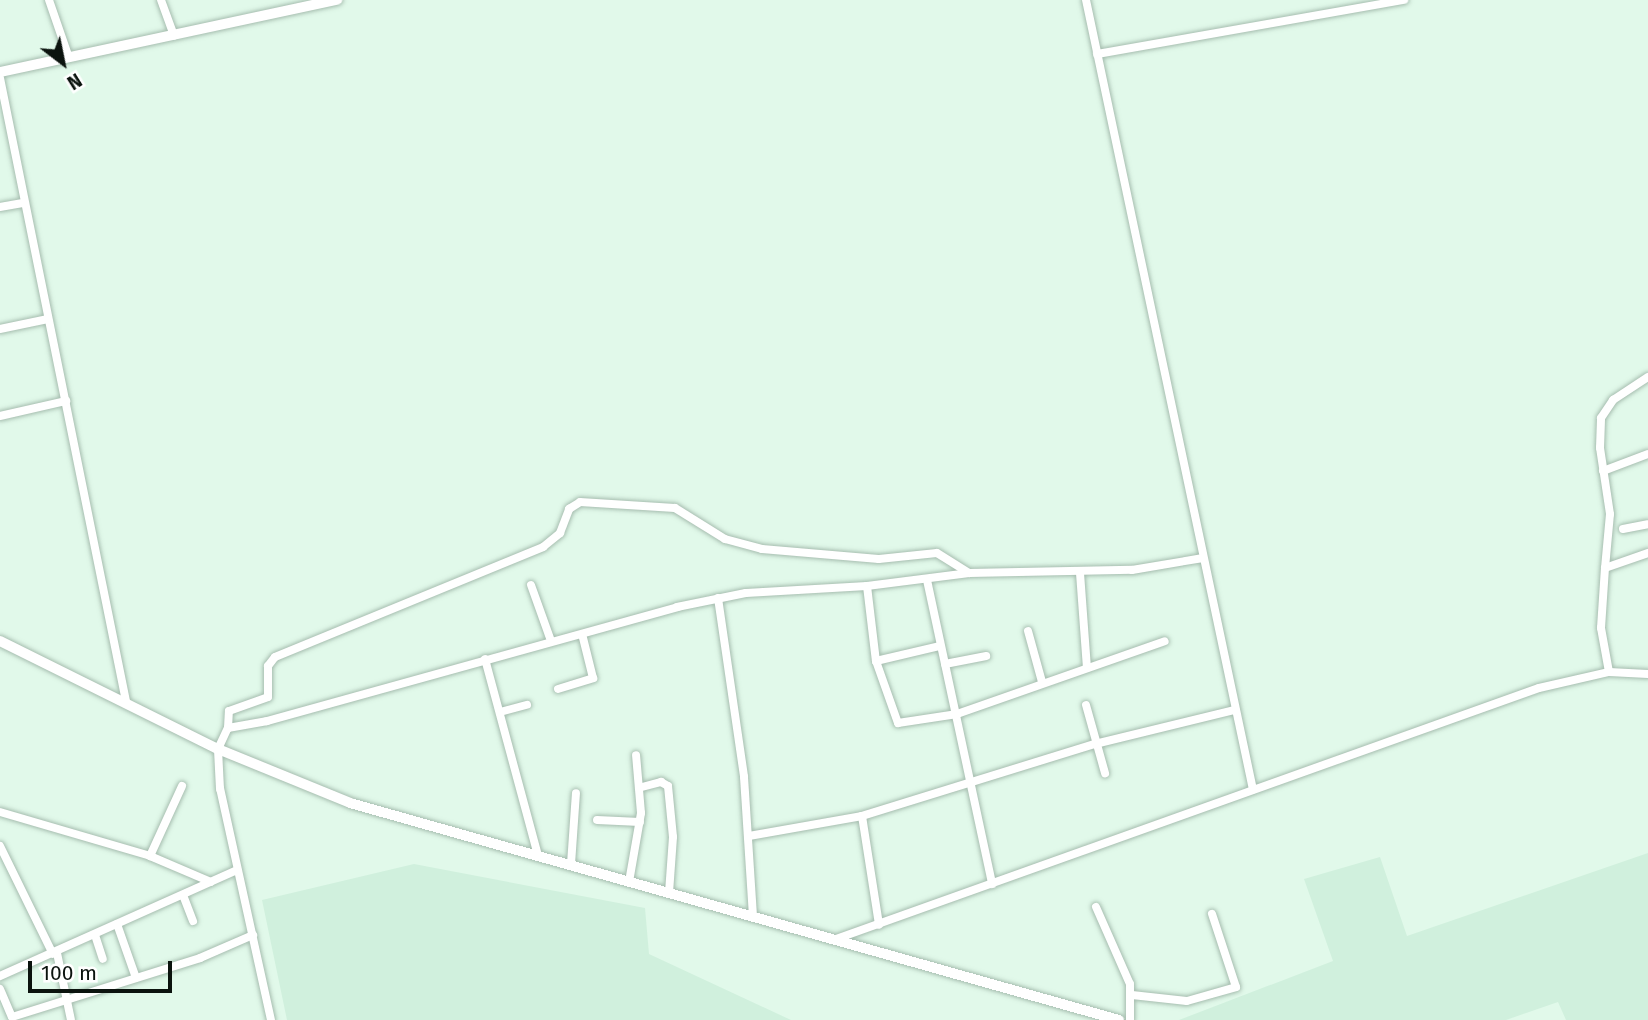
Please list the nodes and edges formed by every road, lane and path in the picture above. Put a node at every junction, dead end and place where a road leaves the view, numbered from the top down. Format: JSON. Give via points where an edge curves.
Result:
{"nodes":[{"id":1,"x":49,"y":0,"type":"edge"},
{"id":2,"x":161,"y":0,"type":"edge"},
{"id":3,"x":1086,"y":0,"type":"edge"},
{"id":4,"x":1404,"y":0,"type":"edge"},
{"id":5,"x":332,"y":1,"type":"edge"},
{"id":6,"x":174,"y":36,"type":"junction"},
{"id":7,"x":1097,"y":54,"type":"junction"},
{"id":8,"x":69,"y":58,"type":"junction"},
{"id":9,"x":1,"y":72,"type":"edge"},
{"id":10,"x":23,"y":204,"type":"junction"},
{"id":11,"x":0,"y":207,"type":"edge"},
{"id":12,"x":48,"y":319,"type":"junction"},
{"id":13,"x":0,"y":329,"type":"edge"},
{"id":14,"x":1648,"y":377,"type":"edge"},
{"id":15,"x":66,"y":401,"type":"junction"},
{"id":16,"x":0,"y":416,"type":"edge"},
{"id":17,"x":1648,"y":454,"type":"edge"},
{"id":18,"x":1603,"y":471,"type":"junction"},
{"id":19,"x":1648,"y":524,"type":"edge"},
{"id":20,"x":1623,"y":529,"type":"dead end"},
{"id":21,"x":1648,"y":553,"type":"edge"},
{"id":22,"x":1203,"y":558,"type":"junction"},
{"id":23,"x":1605,"y":568,"type":"junction"},
{"id":24,"x":969,"y":573,"type":"junction"},
{"id":25,"x":1080,"y":573,"type":"junction"},
{"id":26,"x":927,"y":580,"type":"junction"},
{"id":27,"x":531,"y":585,"type":"dead end"},
{"id":28,"x":867,"y":586,"type":"junction"},
{"id":29,"x":719,"y":598,"type":"junction"},
{"id":30,"x":1028,"y":631,"type":"dead end"},
{"id":31,"x":582,"y":634,"type":"junction"},
{"id":32,"x":0,"y":641,"type":"edge"},
{"id":33,"x":551,"y":641,"type":"junction"},
{"id":34,"x":1165,"y":642,"type":"dead end"},
{"id":35,"x":940,"y":646,"type":"junction"},
{"id":36,"x":986,"y":656,"type":"dead end"},
{"id":37,"x":485,"y":659,"type":"junction"},
{"id":38,"x":876,"y":661,"type":"junction"},
{"id":39,"x":945,"y":664,"type":"junction"},
{"id":40,"x":1087,"y":668,"type":"junction"},
{"id":41,"x":1609,"y":672,"type":"junction"},
{"id":42,"x":1648,"y":674,"type":"edge"},
{"id":43,"x":1042,"y":682,"type":"junction"},
{"id":44,"x":558,"y":689,"type":"dead end"},
{"id":45,"x":126,"y":701,"type":"junction"},
{"id":46,"x":527,"y":705,"type":"dead end"},
{"id":47,"x":1086,"y":705,"type":"dead end"},
{"id":48,"x":1235,"y":710,"type":"junction"},
{"id":49,"x":500,"y":712,"type":"junction"},
{"id":50,"x":957,"y":714,"type":"junction"},
{"id":51,"x":228,"y":728,"type":"junction"},
{"id":52,"x":1095,"y":744,"type":"junction"},
{"id":53,"x":218,"y":751,"type":"junction"},
{"id":54,"x":636,"y":755,"type":"dead end"},
{"id":55,"x":1105,"y":773,"type":"dead end"},
{"id":56,"x":969,"y":783,"type":"junction"},
{"id":57,"x":182,"y":786,"type":"dead end"},
{"id":58,"x":642,"y":787,"type":"junction"},
{"id":59,"x":1253,"y":790,"type":"junction"},
{"id":60,"x":576,"y":793,"type":"dead end"},
{"id":61,"x":0,"y":812,"type":"edge"},
{"id":62,"x":862,"y":816,"type":"junction"},
{"id":63,"x":597,"y":820,"type":"dead end"},
{"id":64,"x":640,"y":822,"type":"junction"},
{"id":65,"x":749,"y":836,"type":"junction"},
{"id":66,"x":0,"y":846,"type":"edge"},
{"id":67,"x":538,"y":855,"type":"junction"},
{"id":68,"x":150,"y":856,"type":"junction"},
{"id":69,"x":571,"y":864,"type":"junction"},
{"id":70,"x":237,"y":870,"type":"junction"},
{"id":71,"x":211,"y":882,"type":"junction"},
{"id":72,"x":629,"y":882,"type":"junction"},
{"id":73,"x":992,"y":884,"type":"junction"},
{"id":74,"x":669,"y":893,"type":"junction"},
{"id":75,"x":183,"y":895,"type":"junction"},
{"id":76,"x":1096,"y":907,"type":"dead end"},
{"id":77,"x":1212,"y":914,"type":"dead end"},
{"id":78,"x":752,"y":916,"type":"junction"},
{"id":79,"x":193,"y":920,"type":"dead end"},
{"id":80,"x":117,"y":924,"type":"junction"},
{"id":81,"x":879,"y":925,"type":"junction"},
{"id":82,"x":95,"y":935,"type":"junction"},
{"id":83,"x":253,"y":935,"type":"junction"},
{"id":84,"x":835,"y":940,"type":"junction"},
{"id":85,"x":55,"y":953,"type":"junction"},
{"id":86,"x":103,"y":959,"type":"dead end"},
{"id":87,"x":0,"y":976,"type":"edge"},
{"id":88,"x":136,"y":978,"type":"junction"},
{"id":89,"x":0,"y":989,"type":"edge"},
{"id":90,"x":1132,"y":995,"type":"junction"},
{"id":91,"x":66,"y":1003,"type":"junction"},
{"id":92,"x":7,"y":1019,"type":"edge"},
{"id":93,"x":71,"y":1020,"type":"edge"},
{"id":94,"x":271,"y":1020,"type":"edge"},
{"id":95,"x":1119,"y":1020,"type":"edge"},
{"id":96,"x":1130,"y":1020,"type":"edge"}],
"edges":[{"from":1,"to":8,"type":"street"},
{"from":2,"to":6,"type":"street"},
{"from":3,"to":7,"type":"street"},
{"from":4,"to":7,"type":"street"},
{"from":5,"to":6,"type":"main road"},
{"from":6,"to":8,"type":"main road"},
{"from":7,"to":22,"type":"street"},
{"from":8,"to":9,"type":"main road"},
{"from":9,"to":10,"type":"street"},
{"from":10,"to":11,"type":"street"},
{"from":10,"to":12,"type":"street"},
{"from":12,"to":13,"type":"street"},
{"from":12,"to":15,"type":"street"},
{"from":14,"to":18,"type":"street","via":[[1613,400],[1601,418]]},
{"from":15,"to":16,"type":"street"},
{"from":15,"to":45,"type":"street"},
{"from":17,"to":18,"type":"street"},
{"from":18,"to":23,"type":"street","via":[[1610,514]]},
{"from":19,"to":20,"type":"street"},
{"from":21,"to":23,"type":"street"},
{"from":22,"to":25,"type":"street"},
{"from":22,"to":48,"type":"street"},
{"from":23,"to":41,"type":"street","via":[[1601,628]]},
{"from":24,"to":25,"type":"street"},
{"from":24,"to":26,"type":"street"},
{"from":24,"to":51,"type":"street","via":[[937,552],[879,559],[762,549],[725,539],[675,508],[580,502],[569,509],[559,533],[543,547],[275,657],[268,666],[268,696],[229,711]]},
{"from":25,"to":40,"type":"street"},
{"from":26,"to":28,"type":"street"},
{"from":26,"to":35,"type":"street"},
{"from":27,"to":33,"type":"street"},
{"from":28,"to":29,"type":"street","via":[[771,589]]},
{"from":28,"to":38,"type":"street"},
{"from":29,"to":31,"type":"street"},
{"from":29,"to":65,"type":"street"},
{"from":30,"to":43,"type":"street"},
{"from":31,"to":33,"type":"street"},
{"from":31,"to":44,"type":"street","via":[[593,678]]},
{"from":32,"to":45,"type":"main road"},
{"from":33,"to":37,"type":"street"},
{"from":34,"to":40,"type":"street"},
{"from":35,"to":38,"type":"street"},
{"from":35,"to":39,"type":"street"},
{"from":36,"to":39,"type":"street"},
{"from":37,"to":49,"type":"street"},
{"from":37,"to":51,"type":"street","via":[[267,722]]},
{"from":38,"to":50,"type":"street","via":[[898,723]]},
{"from":39,"to":50,"type":"street"},
{"from":40,"to":43,"type":"street"},
{"from":41,"to":42,"type":"street"},
{"from":41,"to":59,"type":"street","via":[[1539,688]]},
{"from":43,"to":50,"type":"street"},
{"from":45,"to":53,"type":"main road"},
{"from":46,"to":49,"type":"street"},
{"from":47,"to":52,"type":"street"},
{"from":48,"to":52,"type":"street"},
{"from":48,"to":59,"type":"street"},
{"from":49,"to":67,"type":"street"},
{"from":50,"to":56,"type":"street"},
{"from":51,"to":53,"type":"street"},
{"from":52,"to":55,"type":"street"},
{"from":52,"to":56,"type":"street"},
{"from":53,"to":67,"type":"main road","via":[[350,803]]},
{"from":53,"to":70,"type":"street"},
{"from":54,"to":58,"type":"street"},
{"from":56,"to":62,"type":"street"},
{"from":56,"to":73,"type":"street"},
{"from":57,"to":68,"type":"street"},
{"from":58,"to":64,"type":"street"},
{"from":58,"to":74,"type":"street","via":[[661,782],[668,786],[673,837]]},
{"from":59,"to":73,"type":"street"},
{"from":60,"to":69,"type":"street"},
{"from":61,"to":68,"type":"street"},
{"from":62,"to":65,"type":"street"},
{"from":62,"to":81,"type":"street"},
{"from":63,"to":64,"type":"street"},
{"from":64,"to":72,"type":"street"},
{"from":65,"to":78,"type":"street"},
{"from":66,"to":85,"type":"street"},
{"from":67,"to":69,"type":"main road"},
{"from":68,"to":71,"type":"street"},
{"from":69,"to":72,"type":"main road"},
{"from":70,"to":71,"type":"street"},
{"from":70,"to":83,"type":"street"},
{"from":71,"to":75,"type":"street"},
{"from":72,"to":74,"type":"main road"},
{"from":73,"to":81,"type":"street"},
{"from":74,"to":78,"type":"main road"},
{"from":75,"to":79,"type":"street"},
{"from":75,"to":80,"type":"street"},
{"from":76,"to":90,"type":"street"},
{"from":77,"to":90,"type":"street","via":[[1236,987],[1187,1001]]},
{"from":78,"to":84,"type":"main road"},
{"from":80,"to":82,"type":"street"},
{"from":80,"to":88,"type":"street"},
{"from":81,"to":84,"type":"street"},
{"from":82,"to":85,"type":"street"},
{"from":82,"to":86,"type":"street"},
{"from":83,"to":88,"type":"street"},
{"from":83,"to":94,"type":"street"},
{"from":84,"to":95,"type":"main road"},
{"from":85,"to":87,"type":"street"},
{"from":85,"to":91,"type":"street"},
{"from":88,"to":91,"type":"street"},
{"from":89,"to":92,"type":"street"},
{"from":90,"to":96,"type":"street"},
{"from":91,"to":92,"type":"street"},
{"from":91,"to":93,"type":"street"}]}
